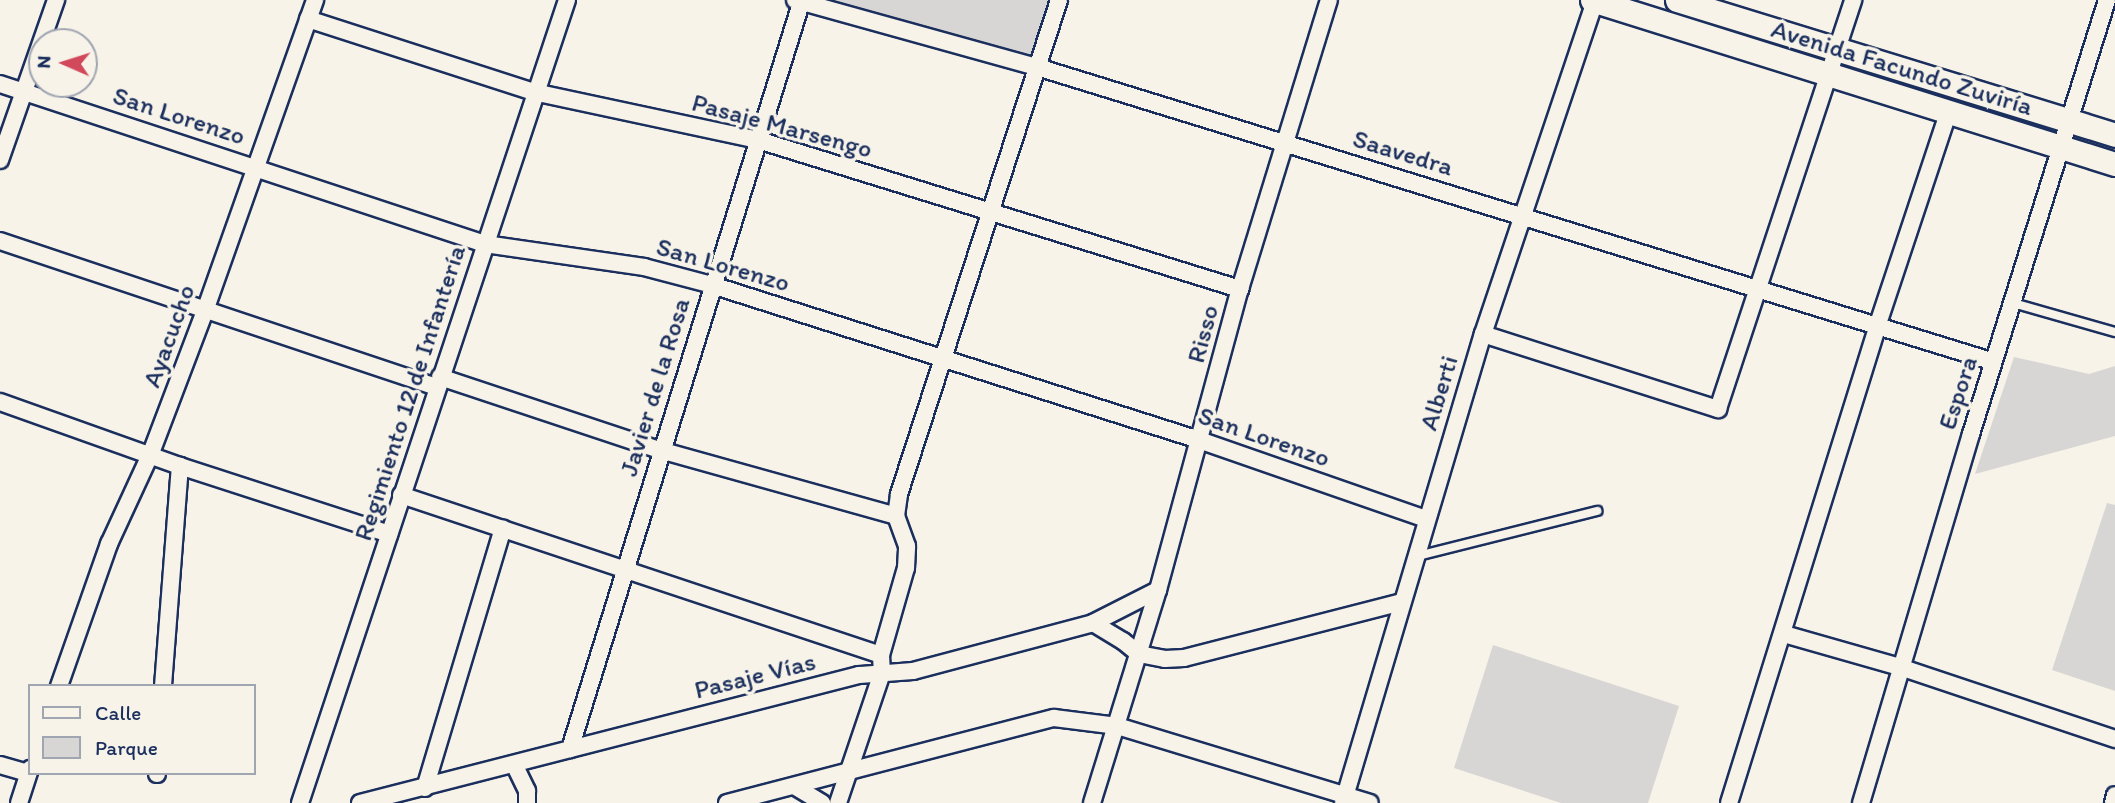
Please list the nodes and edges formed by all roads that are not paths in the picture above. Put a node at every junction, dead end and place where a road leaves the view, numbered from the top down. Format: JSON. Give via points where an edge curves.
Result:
{"nodes":[{"id":1,"x":56,"y":0,"type":"edge"},
{"id":2,"x":315,"y":0,"type":"edge"},
{"id":3,"x":568,"y":0,"type":"edge"},
{"id":4,"x":1059,"y":0,"type":"edge"},
{"id":5,"x":1329,"y":0,"type":"edge"},
{"id":6,"x":1677,"y":0,"type":"edge"},
{"id":7,"x":1853,"y":0,"type":"edge"},
{"id":8,"x":2107,"y":0,"type":"edge"},
{"id":9,"x":799,"y":1,"type":"edge"},
{"id":10,"x":1593,"y":1,"type":"edge"},
{"id":11,"x":309,"y":19,"type":"junction"},
{"id":12,"x":1838,"y":50,"type":"junction"},
{"id":13,"x":1037,"y":67,"type":"junction"},
{"id":14,"x":1827,"y":75,"type":"junction"},
{"id":15,"x":0,"y":84,"type":"edge"},
{"id":16,"x":24,"y":92,"type":"junction"},
{"id":17,"x":534,"y":92,"type":"junction"},
{"id":18,"x":1949,"y":111,"type":"junction"},
{"id":19,"x":2070,"y":121,"type":"junction"},
{"id":20,"x":2115,"y":135,"type":"edge"},
{"id":21,"x":758,"y":140,"type":"junction"},
{"id":22,"x":1284,"y":143,"type":"junction"},
{"id":23,"x":2061,"y":147,"type":"junction"},
{"id":24,"x":0,"y":160,"type":"edge"},
{"id":25,"x":2115,"y":164,"type":"edge"},
{"id":26,"x":255,"y":166,"type":"junction"},
{"id":27,"x":990,"y":212,"type":"junction"},
{"id":28,"x":1522,"y":215,"type":"junction"},
{"id":29,"x":0,"y":241,"type":"edge"},
{"id":30,"x":485,"y":244,"type":"junction"},
{"id":31,"x":712,"y":285,"type":"junction"},
{"id":32,"x":1240,"y":289,"type":"junction"},
{"id":33,"x":1756,"y":290,"type":"junction"},
{"id":34,"x":2013,"y":303,"type":"junction"},
{"id":35,"x":206,"y":308,"type":"junction"},
{"id":36,"x":1877,"y":327,"type":"junction"},
{"id":37,"x":2115,"y":332,"type":"edge"},
{"id":38,"x":1483,"y":334,"type":"junction"},
{"id":39,"x":943,"y":357,"type":"junction"},
{"id":40,"x":1994,"y":362,"type":"junction"},
{"id":41,"x":439,"y":382,"type":"junction"},
{"id":42,"x":0,"y":402,"type":"edge"},
{"id":43,"x":1199,"y":440,"type":"junction"},
{"id":44,"x":660,"y":450,"type":"junction"},
{"id":45,"x":151,"y":453,"type":"junction"},
{"id":46,"x":180,"y":466,"type":"junction"},
{"id":47,"x":401,"y":495,"type":"junction"},
{"id":48,"x":1597,"y":511,"type":"dead end"},
{"id":49,"x":896,"y":516,"type":"junction"},
{"id":50,"x":1426,"y":519,"type":"junction"},
{"id":51,"x":503,"y":528,"type":"junction"},
{"id":52,"x":389,"y":534,"type":"junction"},
{"id":53,"x":1415,"y":557,"type":"junction"},
{"id":54,"x":624,"y":571,"type":"junction"},
{"id":55,"x":1158,"y":590,"type":"junction"},
{"id":56,"x":1402,"y":602,"type":"junction"},
{"id":57,"x":1093,"y":624,"type":"junction"},
{"id":58,"x":1784,"y":634,"type":"junction"},
{"id":59,"x":1139,"y":654,"type":"junction"},
{"id":60,"x":881,"y":655,"type":"junction"},
{"id":61,"x":1903,"y":668,"type":"junction"},
{"id":62,"x":882,"y":673,"type":"junction"},
{"id":63,"x":60,"y":684,"type":"edge"},
{"id":64,"x":163,"y":684,"type":"edge"},
{"id":65,"x":1117,"y":726,"type":"junction"},
{"id":66,"x":2115,"y":739,"type":"edge"},
{"id":67,"x":570,"y":749,"type":"junction"},
{"id":68,"x":514,"y":764,"type":"junction"},
{"id":69,"x":0,"y":765,"type":"edge"},
{"id":70,"x":28,"y":771,"type":"edge"},
{"id":71,"x":848,"y":772,"type":"junction"},
{"id":72,"x":28,"y":774,"type":"edge"},
{"id":73,"x":794,"y":786,"type":"junction"},
{"id":74,"x":425,"y":788,"type":"junction"},
{"id":75,"x":2115,"y":795,"type":"edge"},
{"id":76,"x":1345,"y":799,"type":"edge"},
{"id":77,"x":19,"y":803,"type":"edge"},
{"id":78,"x":300,"y":803,"type":"edge"},
{"id":79,"x":360,"y":803,"type":"edge"},
{"id":80,"x":527,"y":803,"type":"edge"},
{"id":81,"x":727,"y":803,"type":"edge"},
{"id":82,"x":821,"y":803,"type":"edge"},
{"id":83,"x":838,"y":803,"type":"edge"},
{"id":84,"x":1093,"y":803,"type":"edge"},
{"id":85,"x":1370,"y":803,"type":"edge"},
{"id":86,"x":1729,"y":803,"type":"edge"},
{"id":87,"x":1861,"y":803,"type":"edge"},
{"id":88,"x":2113,"y":803,"type":"edge"}],
"edges":[{"from":1,"to":16,"type":"street"},
{"from":2,"to":11,"type":"street","name":"Ayacucho"},
{"from":3,"to":17,"type":"street","name":"Regimiento 12 de Infantería"},
{"from":4,"to":13,"type":"street"},
{"from":5,"to":22,"type":"street","name":"Risso"},
{"from":6,"to":12,"type":"main road","name":"Avenida Facundo Zuviría"},
{"from":7,"to":12,"type":"street"},
{"from":8,"to":19,"type":"street","name":"Espora"},
{"from":9,"to":13,"type":"street","name":"Saavedra"},
{"from":9,"to":21,"type":"street","name":"Javier de la Rosa"},
{"from":10,"to":14,"type":"main road","name":"Avenida Facundo Zuviría"},
{"from":10,"to":28,"type":"street","name":"Alberti"},
{"from":11,"to":17,"type":"street","name":"Pasaje Marsengo"},
{"from":11,"to":26,"type":"street","name":"Ayacucho"},
{"from":12,"to":14,"type":"street"},
{"from":12,"to":19,"type":"main road","name":"Avenida Facundo Zuviría"},
{"from":13,"to":22,"type":"street","name":"Saavedra"},
{"from":13,"to":27,"type":"street"},
{"from":14,"to":18,"type":"main road","name":"Avenida Facundo Zuviría"},
{"from":14,"to":33,"type":"street"},
{"from":15,"to":16,"type":"street","name":"San Lorenzo"},
{"from":16,"to":24,"type":"street"},
{"from":16,"to":26,"type":"street","name":"San Lorenzo"},
{"from":17,"to":21,"type":"street","name":"Pasaje Marsengo"},
{"from":17,"to":30,"type":"street","name":"Regimiento 12 de Infantería"},
{"from":18,"to":23,"type":"main road","name":"Avenida Facundo Zuviría"},
{"from":18,"to":36,"type":"street"},
{"from":19,"to":20,"type":"main road","name":"Avenida Facundo Zuviría"},
{"from":19,"to":23,"type":"street","name":"Espora"},
{"from":21,"to":27,"type":"street","name":"Pasaje Marsengo"},
{"from":21,"to":31,"type":"street","name":"Javier de la Rosa"},
{"from":22,"to":28,"type":"street","name":"Saavedra"},
{"from":22,"to":32,"type":"street","name":"Risso"},
{"from":23,"to":25,"type":"main road","name":"Avenida Facundo Zuviría"},
{"from":23,"to":34,"type":"street","name":"Espora"},
{"from":26,"to":30,"type":"street","name":"San Lorenzo"},
{"from":26,"to":35,"type":"street","name":"Ayacucho"},
{"from":27,"to":32,"type":"street","name":"Pasaje Marsengo"},
{"from":27,"to":39,"type":"street"},
{"from":28,"to":33,"type":"street","name":"Saavedra"},
{"from":28,"to":38,"type":"street","name":"Alberti"},
{"from":29,"to":35,"type":"street"},
{"from":30,"to":31,"type":"street","name":"San Lorenzo","via":[[645,267]]},
{"from":30,"to":41,"type":"street","name":"Regimiento 12 de Infantería"},
{"from":31,"to":39,"type":"street","name":"San Lorenzo"},
{"from":31,"to":44,"type":"street","name":"Javier de la Rosa"},
{"from":32,"to":43,"type":"street","name":"Risso"},
{"from":33,"to":36,"type":"street","name":"Saavedra"},
{"from":33,"to":38,"type":"street","via":[[1718,409]]},
{"from":34,"to":37,"type":"lane"},
{"from":34,"to":40,"type":"street","name":"Espora"},
{"from":35,"to":41,"type":"street"},
{"from":35,"to":45,"type":"street","name":"Ayacucho"},
{"from":36,"to":40,"type":"street","name":"Saavedra"},
{"from":36,"to":58,"type":"street"},
{"from":38,"to":50,"type":"street","name":"Alberti"},
{"from":39,"to":43,"type":"street","name":"San Lorenzo"},
{"from":39,"to":49,"type":"street"},
{"from":40,"to":61,"type":"street","name":"Espora"},
{"from":41,"to":44,"type":"street"},
{"from":41,"to":47,"type":"street","name":"Regimiento 12 de Infantería"},
{"from":42,"to":45,"type":"street"},
{"from":43,"to":50,"type":"street","name":"San Lorenzo"},
{"from":43,"to":55,"type":"street","name":"Risso"},
{"from":44,"to":49,"type":"street"},
{"from":44,"to":54,"type":"street","name":"Javier de la Rosa"},
{"from":45,"to":46,"type":"street"},
{"from":45,"to":63,"type":"street","name":"Ayacucho","via":[[109,544]]},
{"from":46,"to":52,"type":"street"},
{"from":46,"to":64,"type":"street"},
{"from":47,"to":51,"type":"street"},
{"from":47,"to":52,"type":"street","name":"Regimiento 12 de Infantería"},
{"from":48,"to":53,"type":"lane"},
{"from":49,"to":60,"type":"street","via":[[907,547],[906,568]]},
{"from":50,"to":53,"type":"street","name":"Alberti"},
{"from":51,"to":54,"type":"street"},
{"from":51,"to":74,"type":"street"},
{"from":52,"to":78,"type":"street","name":"Regimiento 12 de Infantería"},
{"from":53,"to":56,"type":"street","name":"Alberti"},
{"from":54,"to":60,"type":"street"},
{"from":54,"to":67,"type":"street","name":"Javier de la Rosa"},
{"from":55,"to":57,"type":"street","name":"Pasaje Vías"},
{"from":55,"to":59,"type":"street","name":"Risso"},
{"from":56,"to":59,"type":"street","via":[[1184,658]]},
{"from":56,"to":76,"type":"street","name":"Alberti"},
{"from":57,"to":59,"type":"street"},
{"from":57,"to":62,"type":"street","name":"Pasaje Vías","via":[[913,671]]},
{"from":58,"to":61,"type":"street"},
{"from":58,"to":86,"type":"street"},
{"from":59,"to":65,"type":"street","name":"Risso"},
{"from":60,"to":62,"type":"street"},
{"from":61,"to":66,"type":"street"},
{"from":61,"to":87,"type":"street","name":"Espora"},
{"from":62,"to":67,"type":"street","name":"Pasaje Vías","via":[[859,675]]},
{"from":62,"to":71,"type":"street"},
{"from":65,"to":71,"type":"street","via":[[1054,718]]},
{"from":65,"to":76,"type":"street"},
{"from":65,"to":84,"type":"street","name":"Risso"},
{"from":67,"to":68,"type":"street","name":"Pasaje Vías"},
{"from":68,"to":74,"type":"street","name":"Pasaje Vías"},
{"from":68,"to":80,"type":"street","via":[[527,791]]},
{"from":69,"to":70,"type":"street"},
{"from":71,"to":73,"type":"street"},
{"from":71,"to":83,"type":"street"},
{"from":72,"to":77,"type":"street"},
{"from":73,"to":81,"type":"street"},
{"from":73,"to":82,"type":"street"},
{"from":74,"to":79,"type":"street","name":"Pasaje Vías"},
{"from":75,"to":88,"type":"street"},
{"from":76,"to":85,"type":"street"}]}
